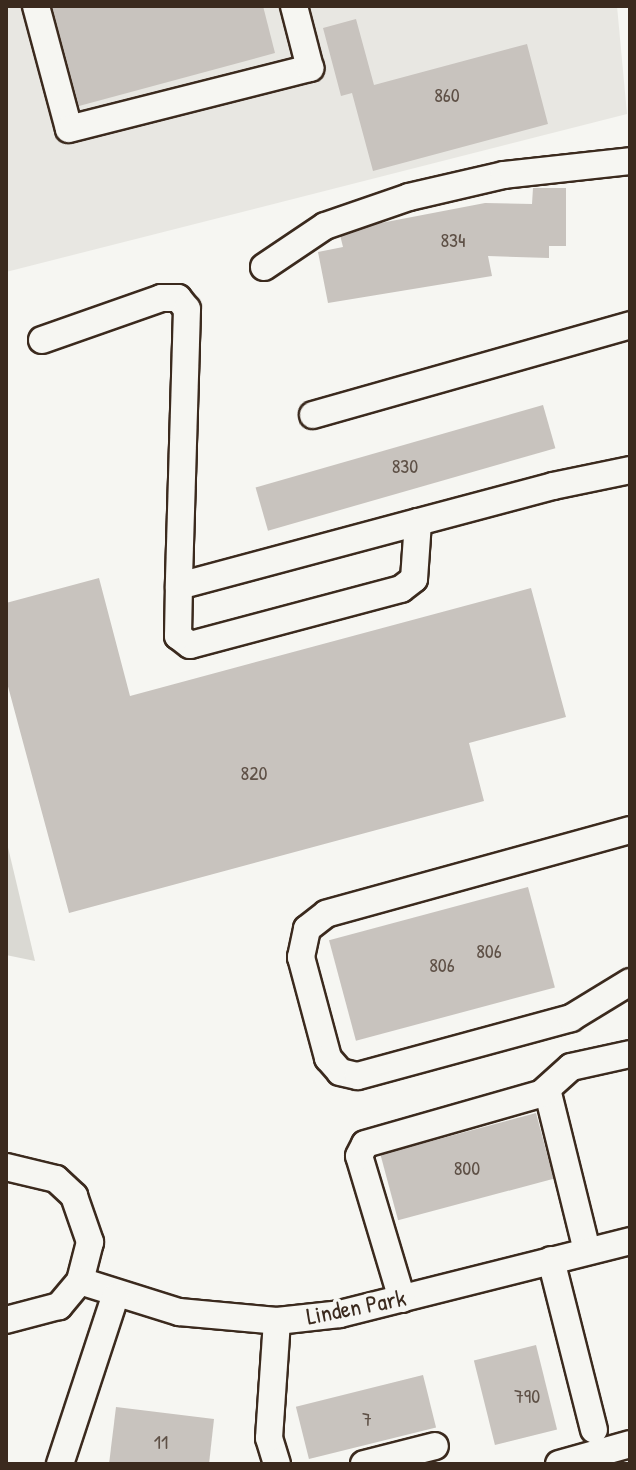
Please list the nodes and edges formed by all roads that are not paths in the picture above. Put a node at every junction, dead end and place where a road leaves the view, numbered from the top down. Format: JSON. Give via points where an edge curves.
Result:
{"nodes":[{"id":1,"x":36,"y":6,"type":"edge"},
{"id":2,"x":294,"y":6,"type":"edge"},
{"id":3,"x":630,"y":161,"type":"edge"},
{"id":4,"x":264,"y":267,"type":"dead end"},
{"id":5,"x":630,"y":325,"type":"edge"},
{"id":6,"x":42,"y":340,"type":"dead end"},
{"id":7,"x":313,"y":415,"type":"dead end"},
{"id":8,"x":630,"y":470,"type":"edge"},
{"id":9,"x":418,"y":522,"type":"junction"},
{"id":10,"x":179,"y":586,"type":"junction"},
{"id":11,"x":630,"y":830,"type":"edge"},
{"id":12,"x":630,"y":982,"type":"edge"},
{"id":13,"x":630,"y":1054,"type":"edge"},
{"id":14,"x":547,"y":1089,"type":"junction"},
{"id":15,"x":6,"y":1167,"type":"edge"},
{"id":16,"x":630,"y":1241,"type":"edge"},
{"id":17,"x":587,"y":1251,"type":"junction"},
{"id":18,"x":551,"y":1260,"type":"junction"},
{"id":19,"x":80,"y":1281,"type":"junction"},
{"id":20,"x":115,"y":1297,"type":"junction"},
{"id":21,"x":402,"y":1299,"type":"junction"},
{"id":22,"x":6,"y":1320,"type":"edge"},
{"id":23,"x":277,"y":1321,"type":"junction"},
{"id":24,"x":594,"y":1430,"type":"dead end"},
{"id":25,"x":630,"y":1444,"type":"edge"},
{"id":26,"x":435,"y":1446,"type":"dead end"},
{"id":27,"x":60,"y":1464,"type":"edge"},
{"id":28,"x":277,"y":1464,"type":"edge"},
{"id":29,"x":364,"y":1464,"type":"edge"},
{"id":30,"x":559,"y":1464,"type":"edge"}],
"edges":[{"from":1,"to":2,"type":"street","via":[[69,129],[310,68]]},
{"from":3,"to":4,"type":"street","via":[[504,175],[409,197],[325,226]]},
{"from":5,"to":7,"type":"street"},
{"from":6,"to":10,"type":"street","via":[[161,298],[178,298],[187,309]]},
{"from":8,"to":9,"type":"street"},
{"from":9,"to":10,"type":"street"},
{"from":9,"to":10,"type":"street","via":[[414,579],[401,589],[190,645],[178,636]]},
{"from":11,"to":12,"type":"street","via":[[326,914],[307,929],[301,957],[328,1058],[340,1072],[358,1076],[571,1018]]},
{"from":13,"to":14,"type":"street","via":[[571,1067]]},
{"from":14,"to":17,"type":"street"},
{"from":14,"to":21,"type":"street","via":[[365,1144],[359,1156]]},
{"from":15,"to":19,"type":"street","via":[[33,1169],[74,1196],[90,1242]]},
{"from":16,"to":17,"type":"street","name":"Linden Park"},
{"from":17,"to":18,"type":"street","name":"Linden Park"},
{"from":18,"to":21,"type":"street","name":"Linden Park"},
{"from":18,"to":24,"type":"street"},
{"from":19,"to":20,"type":"street","name":"Linden Park"},
{"from":19,"to":22,"type":"street","via":[[59,1306]]},
{"from":20,"to":23,"type":"street","name":"Linden Park","via":[[179,1312]]},
{"from":20,"to":27,"type":"street"},
{"from":21,"to":23,"type":"street","name":"Linden Park"},
{"from":23,"to":28,"type":"street","via":[[269,1438]]},
{"from":25,"to":30,"type":"street"},
{"from":26,"to":29,"type":"street"}]}
